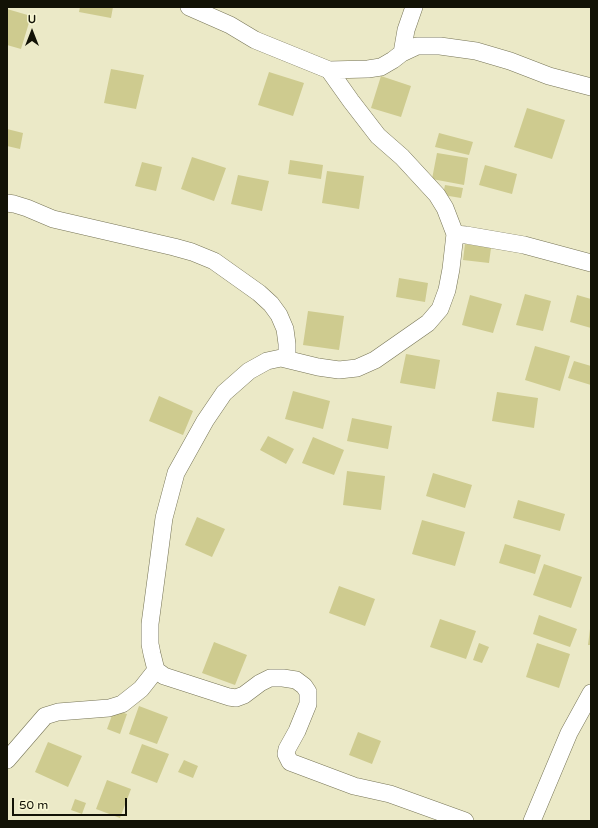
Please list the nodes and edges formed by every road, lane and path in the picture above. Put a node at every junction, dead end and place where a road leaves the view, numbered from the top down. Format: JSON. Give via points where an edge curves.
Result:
{"nodes":[{"id":1,"x":189,"y":7,"type":"edge"},
{"id":2,"x":414,"y":7,"type":"edge"},
{"id":3,"x":402,"y":53,"type":"junction"},
{"id":4,"x":329,"y":70,"type":"junction"},
{"id":5,"x":591,"y":87,"type":"edge"},
{"id":6,"x":7,"y":203,"type":"edge"},
{"id":7,"x":455,"y":234,"type":"junction"},
{"id":8,"x":591,"y":263,"type":"edge"},
{"id":9,"x":287,"y":359,"type":"junction"},
{"id":10,"x":156,"y":670,"type":"junction"},
{"id":11,"x":591,"y":694,"type":"edge"},
{"id":12,"x":7,"y":760,"type":"edge"},
{"id":13,"x":465,"y":821,"type":"edge"},
{"id":14,"x":532,"y":821,"type":"edge"}],
"edges":[{"from":1,"to":4,"type":"street","via":[[230,25],[254,40]]},
{"from":2,"to":3,"type":"street"},
{"from":3,"to":4,"type":"street","via":[[381,67]]},
{"from":3,"to":5,"type":"street","via":[[417,46],[476,51],[549,76]]},
{"from":4,"to":7,"type":"street","via":[[378,136],[402,157],[437,195]]},
{"from":6,"to":9,"type":"street","via":[[53,219],[174,247],[214,261],[271,304],[285,329]]},
{"from":7,"to":8,"type":"street","via":[[524,245]]},
{"from":7,"to":9,"type":"street","via":[[447,290],[440,309],[428,323],[375,360],[356,368],[339,370]]},
{"from":9,"to":10,"type":"street","via":[[266,361],[249,371],[224,393],[176,473],[164,518],[150,624],[150,644]]},
{"from":10,"to":12,"type":"street","via":[[140,689],[122,704],[45,716]]},
{"from":10,"to":13,"type":"street","via":[[164,676],[229,698],[244,695],[270,678],[296,680],[308,692],[308,704],[287,750],[290,762],[354,786],[390,794]]},
{"from":11,"to":14,"type":"street","via":[[569,733]]}]}
